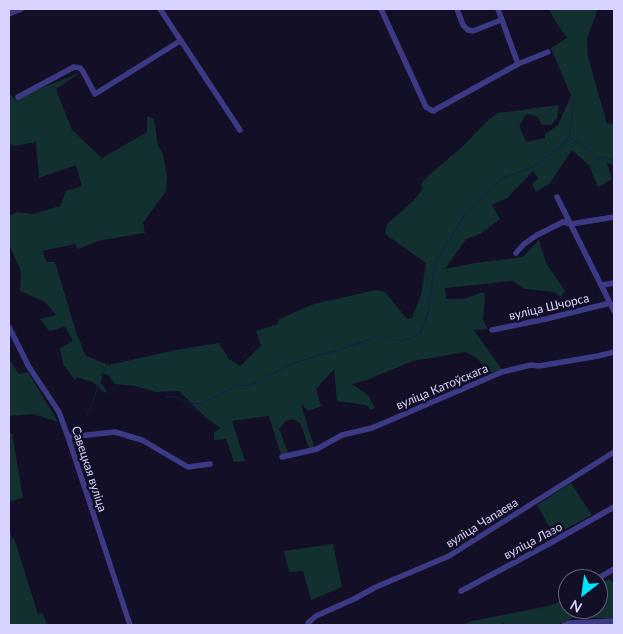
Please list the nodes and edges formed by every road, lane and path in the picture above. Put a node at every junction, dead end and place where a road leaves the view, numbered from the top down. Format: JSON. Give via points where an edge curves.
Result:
{"nodes":[{"id":1,"x":22,"y":9,"type":"edge"},
{"id":2,"x":160,"y":9,"type":"edge"},
{"id":3,"x":381,"y":9,"type":"edge"},
{"id":4,"x":457,"y":9,"type":"edge"},
{"id":5,"x":498,"y":9,"type":"edge"},
{"id":6,"x":9,"y":14,"type":"edge"},
{"id":7,"x":502,"y":20,"type":"junction"},
{"id":8,"x":180,"y":42,"type":"junction"},
{"id":9,"x":548,"y":52,"type":"dead end"},
{"id":10,"x":518,"y":64,"type":"junction"},
{"id":11,"x":18,"y":97,"type":"dead end"},
{"id":12,"x":240,"y":130,"type":"dead end"},
{"id":13,"x":558,"y":198,"type":"dead end"},
{"id":14,"x":614,"y":217,"type":"edge"},
{"id":15,"x":571,"y":224,"type":"junction"},
{"id":16,"x":516,"y":253,"type":"dead end"},
{"id":17,"x":614,"y":282,"type":"edge"},
{"id":18,"x":602,"y":285,"type":"junction"},
{"id":19,"x":610,"y":303,"type":"junction"},
{"id":20,"x":614,"y":312,"type":"edge"},
{"id":21,"x":9,"y":327,"type":"edge"},
{"id":22,"x":492,"y":330,"type":"dead end"},
{"id":23,"x":614,"y":352,"type":"edge"},
{"id":24,"x":68,"y":437,"type":"junction"},
{"id":25,"x":614,"y":452,"type":"edge"},
{"id":26,"x":282,"y":457,"type":"dead end"},
{"id":27,"x":210,"y":464,"type":"dead end"},
{"id":28,"x":614,"y":507,"type":"edge"},
{"id":29,"x":461,"y":591,"type":"dead end"},
{"id":30,"x":614,"y":621,"type":"edge"},
{"id":31,"x":130,"y":625,"type":"edge"},
{"id":32,"x":308,"y":625,"type":"edge"},
{"id":33,"x":564,"y":625,"type":"edge"}],
"edges":[{"from":1,"to":6,"type":"street"},
{"from":2,"to":8,"type":"street"},
{"from":3,"to":10,"type":"street","via":[[426,107],[433,111]]},
{"from":4,"to":7,"type":"street","via":[[463,25],[473,31]]},
{"from":5,"to":7,"type":"street"},
{"from":7,"to":10,"type":"street"},
{"from":8,"to":11,"type":"street","via":[[95,94],[82,70],[74,67]]},
{"from":8,"to":12,"type":"street"},
{"from":9,"to":10,"type":"street"},
{"from":13,"to":15,"type":"street","name":"вуліца Шчорса"},
{"from":14,"to":15,"type":"street"},
{"from":15,"to":16,"type":"street","via":[[563,222],[531,240]]},
{"from":15,"to":18,"type":"street","name":"вуліца Шчорса"},
{"from":17,"to":18,"type":"street","name":"вуліца Шчорса"},
{"from":18,"to":19,"type":"street"},
{"from":19,"to":20,"type":"street"},
{"from":19,"to":22,"type":"street","name":"вуліца Шчорса"},
{"from":21,"to":24,"type":"street","name":"Савецкая вуліца","via":[[29,367],[59,412]]},
{"from":23,"to":26,"type":"street","name":"вуліца Катоўскага","via":[[502,372],[372,428],[342,435],[318,450]]},
{"from":24,"to":27,"type":"street","via":[[115,432],[142,440],[188,467]]},
{"from":24,"to":31,"type":"street","name":"Савецкая вуліца"},
{"from":25,"to":32,"type":"street","name":"вуліца Чапаева","via":[[449,556],[316,616]]},
{"from":28,"to":29,"type":"street","name":"вуліца Лазо"},
{"from":30,"to":33,"type":"street"}]}
